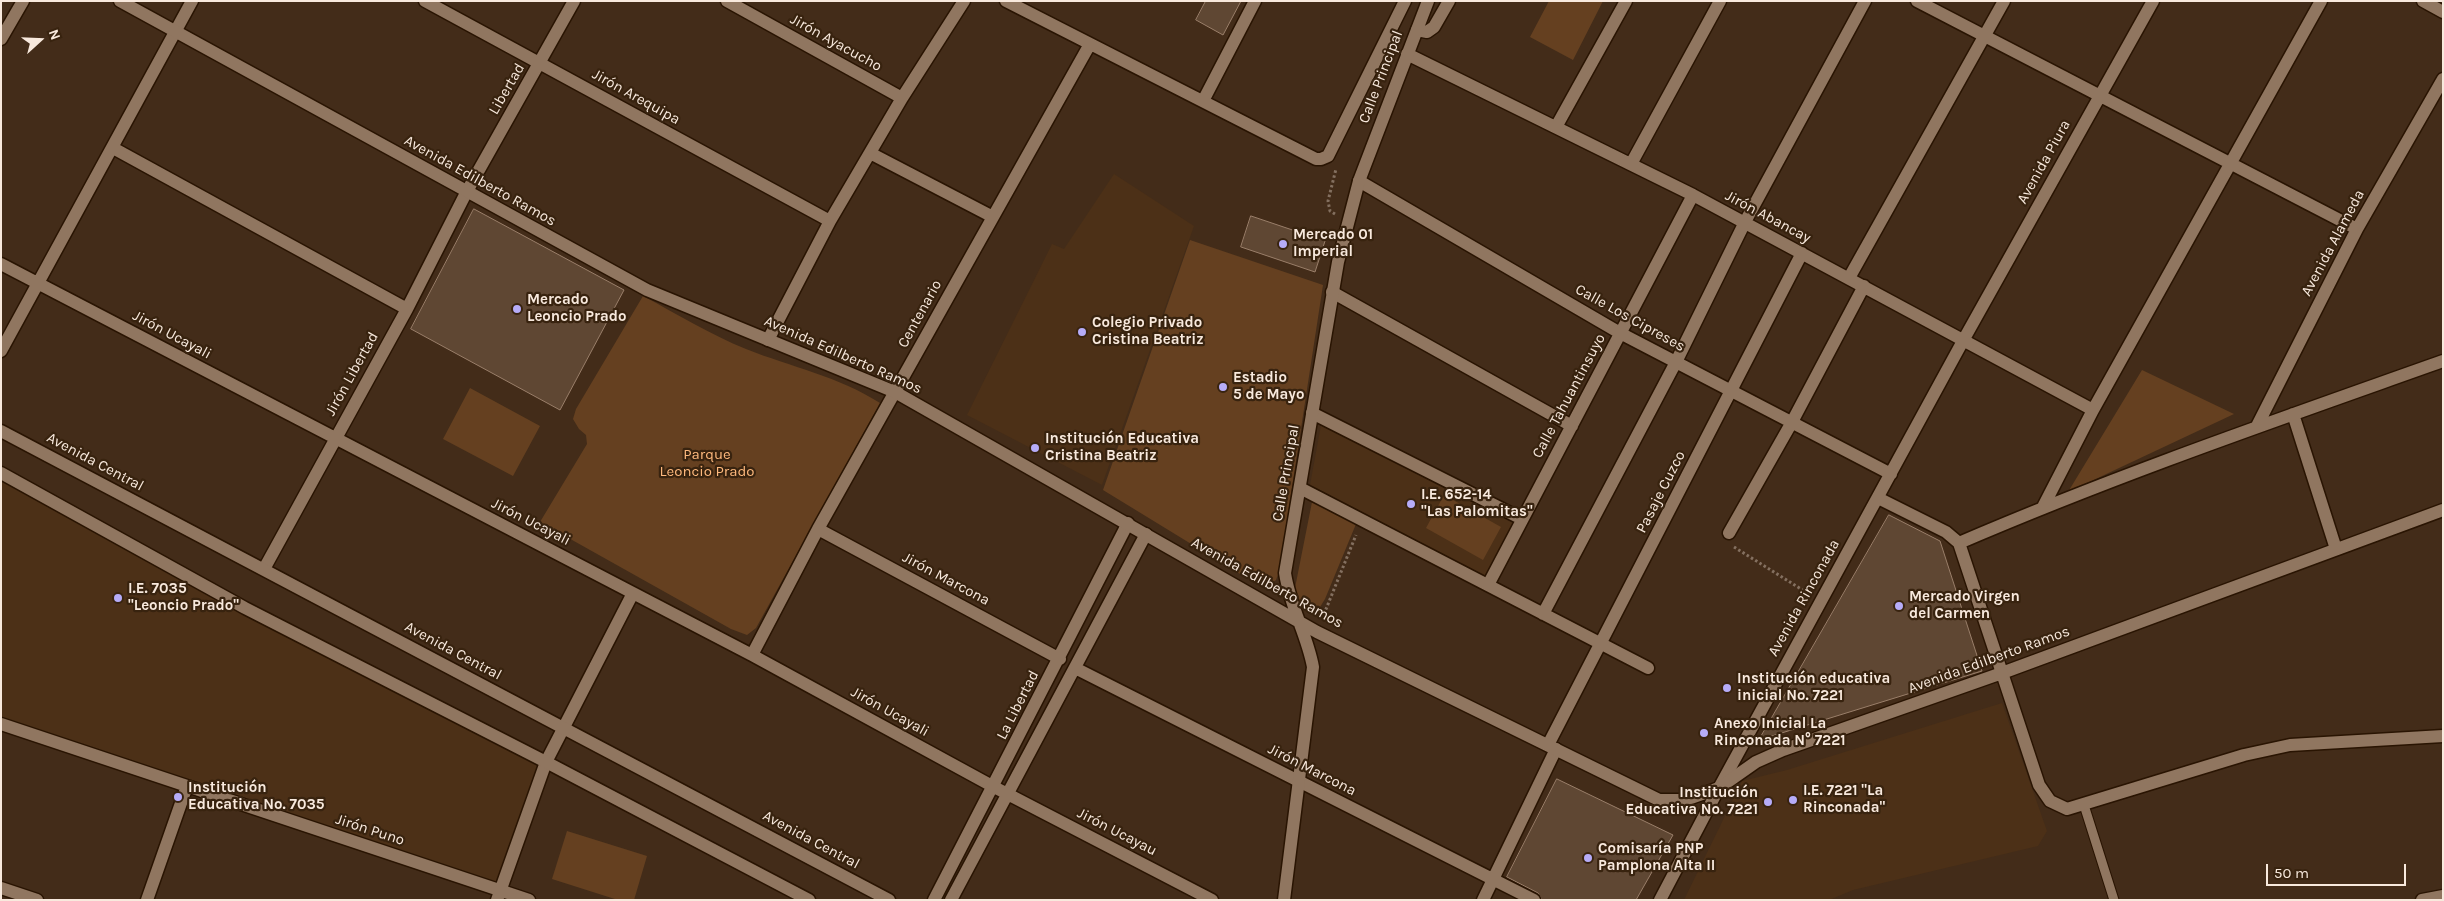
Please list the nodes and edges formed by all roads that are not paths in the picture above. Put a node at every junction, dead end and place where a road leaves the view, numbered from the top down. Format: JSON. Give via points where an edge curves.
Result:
{"nodes":[{"id":1,"x":23,"y":1,"type":"edge"},
{"id":2,"x":120,"y":1,"type":"edge"},
{"id":3,"x":192,"y":1,"type":"edge"},
{"id":4,"x":425,"y":1,"type":"edge"},
{"id":5,"x":574,"y":1,"type":"edge"},
{"id":6,"x":727,"y":1,"type":"edge"},
{"id":7,"x":964,"y":1,"type":"edge"},
{"id":8,"x":1006,"y":1,"type":"edge"},
{"id":9,"x":1255,"y":1,"type":"edge"},
{"id":10,"x":1405,"y":1,"type":"edge"},
{"id":11,"x":1428,"y":1,"type":"edge"},
{"id":12,"x":1449,"y":1,"type":"edge"},
{"id":13,"x":1626,"y":1,"type":"edge"},
{"id":14,"x":1720,"y":1,"type":"edge"},
{"id":15,"x":1865,"y":1,"type":"edge"},
{"id":16,"x":1917,"y":1,"type":"edge"},
{"id":17,"x":2004,"y":1,"type":"edge"},
{"id":18,"x":2153,"y":1,"type":"edge"},
{"id":19,"x":2321,"y":1,"type":"edge"},
{"id":20,"x":2423,"y":1,"type":"edge"},
{"id":21,"x":2443,"y":12,"type":"edge"},
{"id":22,"x":1417,"y":30,"type":"junction"},
{"id":23,"x":176,"y":31,"type":"junction"},
{"id":24,"x":1986,"y":37,"type":"junction"},
{"id":25,"x":1,"y":39,"type":"edge"},
{"id":26,"x":1090,"y":44,"type":"junction"},
{"id":27,"x":1407,"y":54,"type":"junction"},
{"id":28,"x":540,"y":64,"type":"junction"},
{"id":29,"x":2443,"y":79,"type":"edge"},
{"id":30,"x":2099,"y":95,"type":"junction"},
{"id":31,"x":902,"y":98,"type":"junction"},
{"id":32,"x":1203,"y":101,"type":"junction"},
{"id":33,"x":1556,"y":127,"type":"junction"},
{"id":34,"x":112,"y":148,"type":"junction"},
{"id":35,"x":870,"y":153,"type":"junction"},
{"id":36,"x":2229,"y":163,"type":"junction"},
{"id":37,"x":1630,"y":164,"type":"junction"},
{"id":38,"x":1359,"y":181,"type":"junction"},
{"id":39,"x":466,"y":193,"type":"junction"},
{"id":40,"x":1693,"y":195,"type":"junction"},
{"id":41,"x":993,"y":217,"type":"junction"},
{"id":42,"x":830,"y":221,"type":"junction"},
{"id":43,"x":1745,"y":222,"type":"junction"},
{"id":44,"x":2357,"y":229,"type":"junction"},
{"id":45,"x":1802,"y":253,"type":"junction"},
{"id":46,"x":1,"y":264,"type":"edge"},
{"id":47,"x":1849,"y":278,"type":"junction"},
{"id":48,"x":39,"y":283,"type":"junction"},
{"id":49,"x":1864,"y":286,"type":"junction"},
{"id":50,"x":1332,"y":292,"type":"junction"},
{"id":51,"x":407,"y":309,"type":"junction"},
{"id":52,"x":1620,"y":333,"type":"junction"},
{"id":53,"x":768,"y":340,"type":"junction"},
{"id":54,"x":1964,"y":340,"type":"junction"},
{"id":55,"x":1,"y":351,"type":"edge"},
{"id":56,"x":2443,"y":361,"type":"edge"},
{"id":57,"x":1676,"y":362,"type":"junction"},
{"id":58,"x":1731,"y":391,"type":"junction"},
{"id":59,"x":895,"y":392,"type":"junction"},
{"id":60,"x":2093,"y":410,"type":"junction"},
{"id":61,"x":1312,"y":413,"type":"junction"},
{"id":62,"x":2293,"y":414,"type":"junction"},
{"id":63,"x":1792,"y":422,"type":"junction"},
{"id":64,"x":1572,"y":426,"type":"junction"},
{"id":65,"x":2257,"y":426,"type":"junction"},
{"id":66,"x":1,"y":432,"type":"edge"},
{"id":67,"x":335,"y":438,"type":"junction"},
{"id":68,"x":1,"y":473,"type":"edge"},
{"id":69,"x":1891,"y":474,"type":"junction"},
{"id":70,"x":1300,"y":488,"type":"junction"},
{"id":71,"x":1878,"y":498,"type":"junction"},
{"id":72,"x":2043,"y":507,"type":"junction"},
{"id":73,"x":2443,"y":510,"type":"edge"},
{"id":74,"x":1522,"y":519,"type":"junction"},
{"id":75,"x":1128,"y":524,"type":"junction"},
{"id":76,"x":818,"y":529,"type":"junction"},
{"id":77,"x":1729,"y":533,"type":"road end"},
{"id":78,"x":1146,"y":534,"type":"junction"},
{"id":79,"x":1959,"y":543,"type":"junction"},
{"id":80,"x":2336,"y":549,"type":"junction"},
{"id":81,"x":264,"y":569,"type":"junction"},
{"id":82,"x":1488,"y":585,"type":"junction"},
{"id":83,"x":633,"y":593,"type":"junction"},
{"id":84,"x":1543,"y":614,"type":"junction"},
{"id":85,"x":1298,"y":620,"type":"junction"},
{"id":86,"x":1600,"y":644,"type":"junction"},
{"id":87,"x":752,"y":655,"type":"junction"},
{"id":88,"x":1060,"y":658,"type":"junction"},
{"id":89,"x":1075,"y":668,"type":"junction"},
{"id":90,"x":1648,"y":668,"type":"dead end"},
{"id":91,"x":2002,"y":673,"type":"junction"},
{"id":92,"x":1,"y":724,"type":"edge"},
{"id":93,"x":564,"y":728,"type":"junction"},
{"id":94,"x":2443,"y":736,"type":"edge"},
{"id":95,"x":1552,"y":747,"type":"junction"},
{"id":96,"x":546,"y":762,"type":"junction"},
{"id":97,"x":1298,"y":782,"type":"junction"},
{"id":98,"x":187,"y":786,"type":"junction"},
{"id":99,"x":994,"y":787,"type":"junction"},
{"id":100,"x":1719,"y":788,"type":"junction"},
{"id":101,"x":1007,"y":794,"type":"junction"},
{"id":102,"x":2084,"y":805,"type":"junction"},
{"id":103,"x":1493,"y":879,"type":"junction"},
{"id":104,"x":1,"y":888,"type":"edge"},
{"id":105,"x":499,"y":895,"type":"edge"},
{"id":106,"x":2443,"y":896,"type":"edge"},
{"id":107,"x":37,"y":900,"type":"edge"},
{"id":108,"x":147,"y":900,"type":"edge"},
{"id":109,"x":529,"y":900,"type":"edge"},
{"id":110,"x":809,"y":900,"type":"edge"},
{"id":111,"x":889,"y":900,"type":"edge"},
{"id":112,"x":934,"y":900,"type":"edge"},
{"id":113,"x":951,"y":900,"type":"edge"},
{"id":114,"x":1212,"y":900,"type":"edge"},
{"id":115,"x":1284,"y":900,"type":"edge"},
{"id":116,"x":1483,"y":900,"type":"edge"},
{"id":117,"x":1534,"y":900,"type":"edge"},
{"id":118,"x":1660,"y":900,"type":"edge"},
{"id":119,"x":2114,"y":900,"type":"edge"},
{"id":120,"x":2422,"y":900,"type":"edge"}],
"edges":[{"from":1,"to":25,"type":"street"},
{"from":2,"to":23,"type":"street","name":"Avenida Edilberto Ramos"},
{"from":3,"to":23,"type":"street"},
{"from":4,"to":28,"type":"street","name":"Jirón Arequipa"},
{"from":5,"to":28,"type":"street","name":"Libertad"},
{"from":6,"to":31,"type":"street","name":"Jirón Ayacucho"},
{"from":7,"to":31,"type":"street"},
{"from":8,"to":26,"type":"street"},
{"from":9,"to":32,"type":"street"},
{"from":10,"to":32,"type":"street","via":[[1328,156],[1321,160]]},
{"from":11,"to":22,"type":"street","name":"Calle Principal"},
{"from":12,"to":22,"type":"street","via":[[1434,27],[1427,32]]},
{"from":13,"to":33,"type":"street"},
{"from":14,"to":37,"type":"street"},
{"from":15,"to":43,"type":"street"},
{"from":16,"to":24,"type":"street"},
{"from":17,"to":24,"type":"street"},
{"from":18,"to":30,"type":"street","name":"Avenida Piura"},
{"from":19,"to":36,"type":"street"},
{"from":20,"to":21,"type":"street"},
{"from":22,"to":27,"type":"street","name":"Calle Principal"},
{"from":23,"to":34,"type":"street"},
{"from":23,"to":39,"type":"street","name":"Avenida Edilberto Ramos"},
{"from":24,"to":30,"type":"street"},
{"from":24,"to":47,"type":"street"},
{"from":26,"to":32,"type":"street"},
{"from":26,"to":41,"type":"street","name":"Centenario"},
{"from":27,"to":33,"type":"street","name":"Jirón Abancay"},
{"from":27,"to":38,"type":"street","name":"Calle Principal"},
{"from":28,"to":39,"type":"street","name":"Libertad"},
{"from":28,"to":42,"type":"street","name":"Jirón Arequipa"},
{"from":29,"to":44,"type":"street","name":"Avenida Alameda"},
{"from":30,"to":36,"type":"street"},
{"from":30,"to":54,"type":"street","name":"Avenida Piura"},
{"from":31,"to":35,"type":"street"},
{"from":33,"to":37,"type":"street","name":"Jirón Abancay"},
{"from":34,"to":48,"type":"street"},
{"from":34,"to":51,"type":"street"},
{"from":35,"to":41,"type":"street"},
{"from":35,"to":42,"type":"street"},
{"from":36,"to":44,"type":"street"},
{"from":36,"to":60,"type":"street"},
{"from":37,"to":40,"type":"street","name":"Jirón Abancay"},
{"from":38,"to":50,"type":"street","name":"Calle Principal"},
{"from":38,"to":52,"type":"street","name":"Calle Los Cipreses"},
{"from":39,"to":51,"type":"street","name":"Jirón Libertad"},
{"from":39,"to":53,"type":"street","name":"Avenida Edilberto Ramos","via":[[647,290]]},
{"from":40,"to":43,"type":"street","name":"Jirón Abancay"},
{"from":40,"to":52,"type":"street","name":"Calle Tahuantinsuyo"},
{"from":41,"to":59,"type":"street","name":"Centenario"},
{"from":42,"to":53,"type":"street"},
{"from":43,"to":45,"type":"street","name":"Jirón Abancay"},
{"from":43,"to":57,"type":"street"},
{"from":44,"to":65,"type":"street","name":"Avenida Alameda"},
{"from":45,"to":47,"type":"street","name":"Jirón Abancay"},
{"from":45,"to":58,"type":"street","name":"Pasaje Cuzco"},
{"from":46,"to":48,"type":"street","name":"Jirón Ucayali"},
{"from":47,"to":49,"type":"street","name":"Jirón Abancay"},
{"from":48,"to":55,"type":"street"},
{"from":48,"to":67,"type":"street","name":"Jirón Ucayali"},
{"from":49,"to":54,"type":"street","name":"Jirón Abancay"},
{"from":49,"to":63,"type":"street"},
{"from":50,"to":61,"type":"street","name":"Calle Principal"},
{"from":50,"to":64,"type":"street"},
{"from":51,"to":67,"type":"street","name":"Jirón Libertad"},
{"from":52,"to":57,"type":"street","name":"Calle Los Cipreses"},
{"from":52,"to":64,"type":"street","name":"Calle Tahuantinsuyo"},
{"from":53,"to":59,"type":"street","name":"Avenida Edilberto Ramos"},
{"from":54,"to":60,"type":"street","name":"Jirón Abancay"},
{"from":54,"to":69,"type":"street","name":"Avenida Rinconada"},
{"from":56,"to":62,"type":"street"},
{"from":57,"to":58,"type":"street","name":"Calle Los Cipreses"},
{"from":57,"to":84,"type":"street"},
{"from":58,"to":63,"type":"street","name":"Calle Los Cipreses"},
{"from":58,"to":86,"type":"street","name":"Pasaje Cuzco"},
{"from":59,"to":75,"type":"street","name":"Avenida Edilberto Ramos"},
{"from":59,"to":76,"type":"street","name":"Centenario"},
{"from":60,"to":72,"type":"street"},
{"from":61,"to":70,"type":"street","name":"Calle Principal"},
{"from":61,"to":74,"type":"street"},
{"from":62,"to":65,"type":"street"},
{"from":62,"to":80,"type":"street"},
{"from":63,"to":69,"type":"street","name":"Calle Los Cipreses"},
{"from":63,"to":77,"type":"street"},
{"from":64,"to":74,"type":"street","name":"Calle Tahuantinsuyo"},
{"from":65,"to":72,"type":"street"},
{"from":66,"to":81,"type":"street","name":"Avenida Central"},
{"from":67,"to":81,"type":"street","name":"Jirón Libertad"},
{"from":67,"to":83,"type":"street","name":"Jirón Ucayali"},
{"from":68,"to":96,"type":"street","via":[[245,608]]},
{"from":69,"to":71,"type":"street","name":"Avenida Rinconada"},
{"from":70,"to":82,"type":"street"},
{"from":70,"to":85,"type":"street","name":"Calle Principal","via":[[1285,573],[1288,596]]},
{"from":71,"to":79,"type":"street","via":[[1946,532]]},
{"from":71,"to":100,"type":"street","name":"Avenida Rinconada"},
{"from":72,"to":79,"type":"street"},
{"from":73,"to":80,"type":"street","name":"Avenida Edilberto Ramos"},
{"from":74,"to":82,"type":"street","name":"Calle Tahuantinsuyo"},
{"from":75,"to":78,"type":"street","name":"Avenida Edilberto Ramos"},
{"from":75,"to":88,"type":"street","name":"La Libertad"},
{"from":76,"to":87,"type":"street","name":"Centenario"},
{"from":76,"to":88,"type":"street","name":"Jirón Marcona"},
{"from":78,"to":85,"type":"street","name":"Avenida Edilberto Ramos"},
{"from":78,"to":89,"type":"street"},
{"from":79,"to":91,"type":"street"},
{"from":80,"to":91,"type":"street","name":"Avenida Edilberto Ramos"},
{"from":81,"to":93,"type":"street","name":"Avenida Central"},
{"from":82,"to":84,"type":"street"},
{"from":83,"to":87,"type":"street","name":"Jirón Ucayali"},
{"from":83,"to":93,"type":"street"},
{"from":84,"to":86,"type":"street"},
{"from":85,"to":95,"type":"street","name":"Avenida Edilberto Ramos"},
{"from":85,"to":97,"type":"street","name":"Calle Principal","via":[[1309,644],[1313,668]]},
{"from":86,"to":90,"type":"street"},
{"from":86,"to":95,"type":"street","name":"Pasaje Cuzco"},
{"from":87,"to":99,"type":"street","name":"Jirón Ucayali"},
{"from":88,"to":99,"type":"street","name":"La Libertad"},
{"from":89,"to":97,"type":"street","name":"Jirón Marcona"},
{"from":89,"to":101,"type":"street"},
{"from":91,"to":100,"type":"street","name":"Avenida Edilberto Ramos","via":[[1783,750],[1756,762]]},
{"from":91,"to":102,"type":"street","via":[[2039,785],[2050,801],[2067,808]]},
{"from":92,"to":98,"type":"street","name":"Jirón Puno"},
{"from":93,"to":96,"type":"street"},
{"from":93,"to":111,"type":"street","name":"Avenida Central"},
{"from":94,"to":102,"type":"street","via":[[2290,745],[2244,755]]},
{"from":95,"to":100,"type":"street","name":"Avenida Edilberto Ramos","via":[[1659,800],[1685,800]]},
{"from":95,"to":103,"type":"street","name":"Pasaje Cuzco"},
{"from":96,"to":105,"type":"street"},
{"from":96,"to":110,"type":"street"},
{"from":97,"to":103,"type":"street","name":"Jirón Marcona"},
{"from":97,"to":115,"type":"street","name":"Calle Principal"},
{"from":98,"to":105,"type":"street","name":"Jirón Puno"},
{"from":98,"to":108,"type":"street"},
{"from":99,"to":101,"type":"street","name":"Jirón Ucayali"},
{"from":99,"to":112,"type":"street","name":"La Libertad"},
{"from":100,"to":118,"type":"street","name":"Avenida Rinconada"},
{"from":101,"to":113,"type":"street"},
{"from":101,"to":114,"type":"street","name":"Jirón Ucayau"},
{"from":102,"to":119,"type":"lane"},
{"from":103,"to":116,"type":"street","name":"Pasaje Cuzco"},
{"from":103,"to":117,"type":"street","name":"Jirón Marcona"},
{"from":104,"to":107,"type":"street"},
{"from":105,"to":109,"type":"street","name":"Jirón Puno"},
{"from":106,"to":120,"type":"street"}]}
